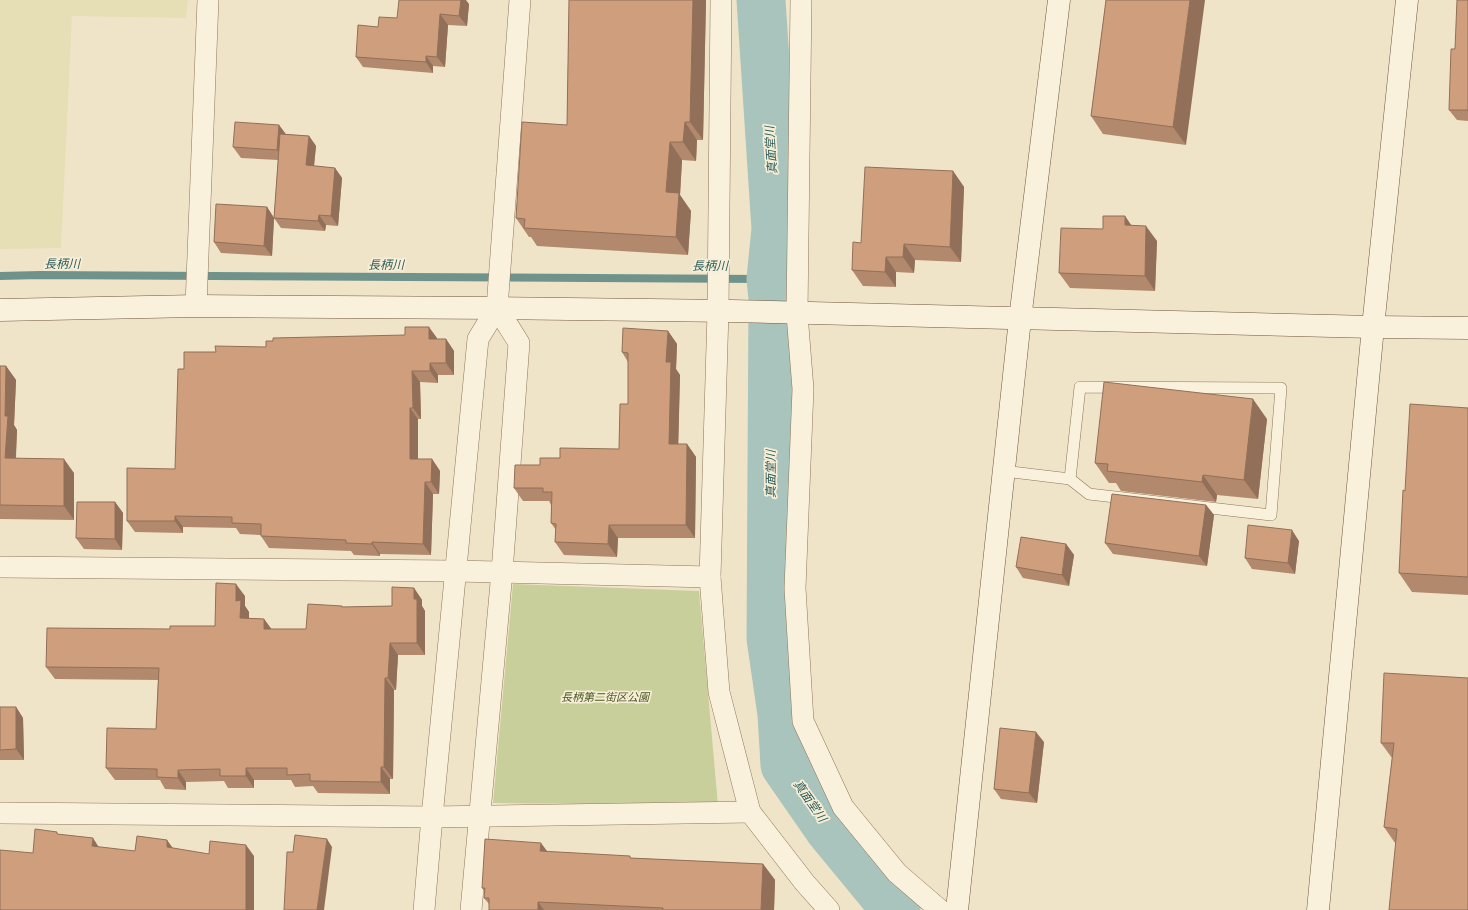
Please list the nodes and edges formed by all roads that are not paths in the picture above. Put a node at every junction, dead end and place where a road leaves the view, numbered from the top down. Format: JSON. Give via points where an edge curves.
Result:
{"nodes":[{"id":1,"x":208,"y":0,"type":"edge"},
{"id":2,"x":520,"y":0,"type":"edge"},
{"id":3,"x":722,"y":0,"type":"edge"},
{"id":4,"x":801,"y":0,"type":"edge"},
{"id":5,"x":1059,"y":0,"type":"edge"},
{"id":6,"x":1407,"y":0,"type":"edge"},
{"id":7,"x":196,"y":306,"type":"junction"},
{"id":8,"x":497,"y":308,"type":"junction"},
{"id":9,"x":0,"y":310,"type":"edge"},
{"id":10,"x":724,"y":311,"type":"junction"},
{"id":11,"x":793,"y":313,"type":"junction"},
{"id":12,"x":1020,"y":319,"type":"junction"},
{"id":13,"x":1373,"y":327,"type":"junction"},
{"id":14,"x":1468,"y":328,"type":"edge"},
{"id":15,"x":1003,"y":471,"type":"junction"},
{"id":16,"x":1070,"y":479,"type":"junction"},
{"id":17,"x":0,"y":567,"type":"edge"},
{"id":18,"x":455,"y":571,"type":"junction"},
{"id":19,"x":502,"y":572,"type":"junction"},
{"id":20,"x":710,"y":577,"type":"junction"},
{"id":21,"x":750,"y":812,"type":"junction"},
{"id":22,"x":0,"y":813,"type":"edge"},
{"id":23,"x":432,"y":817,"type":"junction"},
{"id":24,"x":480,"y":817,"type":"junction"},
{"id":25,"x":424,"y":910,"type":"edge"},
{"id":26,"x":471,"y":910,"type":"edge"},
{"id":27,"x":829,"y":910,"type":"edge"},
{"id":28,"x":940,"y":910,"type":"edge"},
{"id":29,"x":957,"y":910,"type":"edge"},
{"id":30,"x":1318,"y":910,"type":"edge"}],
"edges":[{"from":1,"to":7,"type":"street"},
{"from":2,"to":8,"type":"street"},
{"from":3,"to":10,"type":"street"},
{"from":4,"to":11,"type":"street"},
{"from":5,"to":12,"type":"street"},
{"from":6,"to":13,"type":"street"},
{"from":7,"to":8,"type":"street"},
{"from":7,"to":9,"type":"street"},
{"from":8,"to":10,"type":"street"},
{"from":8,"to":18,"type":"street","via":[[478,339]]},
{"from":8,"to":19,"type":"street","via":[[519,343]]},
{"from":10,"to":11,"type":"street"},
{"from":10,"to":20,"type":"street"},
{"from":11,"to":12,"type":"street"},
{"from":11,"to":28,"type":"street","via":[[803,389],[795,588],[803,722],[843,807],[897,873]]},
{"from":12,"to":13,"type":"street"},
{"from":12,"to":15,"type":"street"},
{"from":13,"to":14,"type":"street"},
{"from":13,"to":30,"type":"street"},
{"from":15,"to":16,"type":"lane"},
{"from":15,"to":29,"type":"street"},
{"from":16,"to":16,"type":"lane","via":[[1080,387],[1281,388],[1271,515],[1089,494]]},
{"from":17,"to":18,"type":"street"},
{"from":18,"to":19,"type":"street"},
{"from":18,"to":23,"type":"street"},
{"from":19,"to":20,"type":"street"},
{"from":19,"to":24,"type":"street"},
{"from":20,"to":21,"type":"street","via":[[719,692]]},
{"from":21,"to":24,"type":"street"},
{"from":21,"to":27,"type":"street"},
{"from":22,"to":23,"type":"street"},
{"from":23,"to":24,"type":"street"},
{"from":23,"to":25,"type":"street"},
{"from":24,"to":26,"type":"street"}]}
